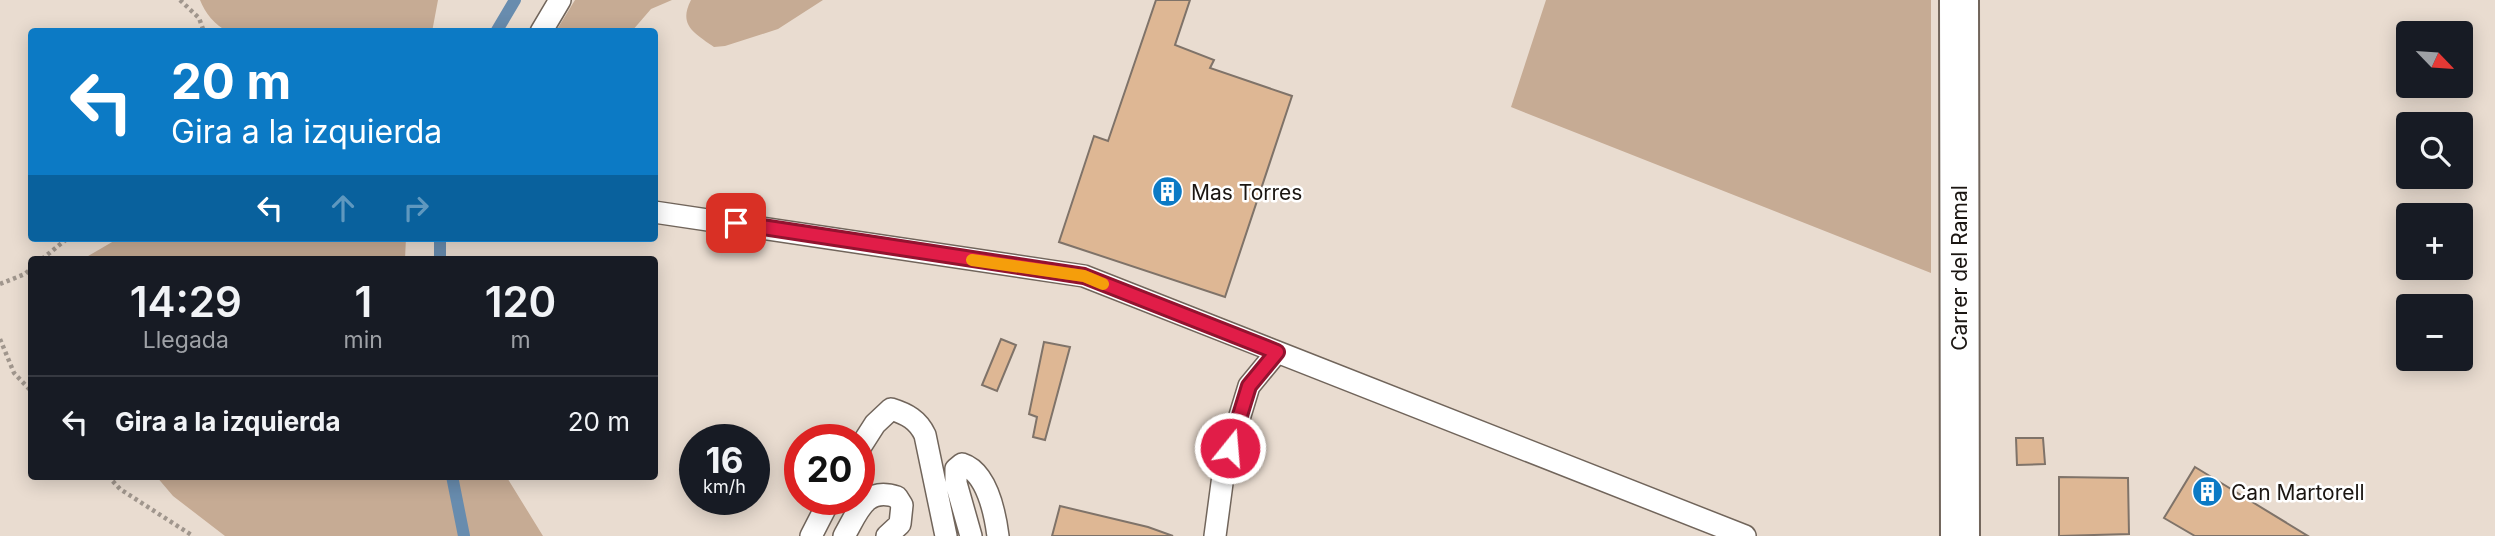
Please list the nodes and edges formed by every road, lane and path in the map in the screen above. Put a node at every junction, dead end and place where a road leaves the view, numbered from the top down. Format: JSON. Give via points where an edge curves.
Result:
{"nodes":[{"id":1,"x":180,"y":0,"type":"edge"},
{"id":2,"x":560,"y":0,"type":"edge"},
{"id":3,"x":1959,"y":0,"type":"edge"},
{"id":4,"x":203,"y":28,"type":"edge"},
{"id":5,"x":543,"y":28,"type":"edge"},
{"id":6,"x":658,"y":213,"type":"edge"},
{"id":7,"x":63,"y":242,"type":"edge"},
{"id":8,"x":46,"y":256,"type":"edge"},
{"id":9,"x":28,"y":271,"type":"edge"},
{"id":10,"x":0,"y":284,"type":"edge"},
{"id":11,"x":0,"y":339,"type":"edge"},
{"id":12,"x":1277,"y":352,"type":"junction"},
{"id":13,"x":28,"y":388,"type":"edge"},
{"id":14,"x":875,"y":424,"type":"edge"},
{"id":15,"x":112,"y":480,"type":"edge"},
{"id":16,"x":822,"y":515,"type":"edge"},
{"id":17,"x":193,"y":536,"type":"edge"},
{"id":18,"x":811,"y":536,"type":"edge"},
{"id":19,"x":844,"y":536,"type":"edge"},
{"id":20,"x":887,"y":536,"type":"edge"},
{"id":21,"x":946,"y":536,"type":"edge"},
{"id":22,"x":971,"y":536,"type":"edge"},
{"id":23,"x":998,"y":536,"type":"edge"},
{"id":24,"x":1215,"y":536,"type":"edge"},
{"id":25,"x":1745,"y":536,"type":"edge"},
{"id":26,"x":1960,"y":536,"type":"edge"}],
"edges":[{"from":1,"to":4,"type":"path"},
{"from":2,"to":5,"type":"lane"},
{"from":3,"to":26,"type":"street","name":"Carrer del Ramal"},
{"from":6,"to":12,"type":"lane","via":[[1084,276]]},
{"from":7,"to":8,"type":"path"},
{"from":9,"to":10,"type":"path"},
{"from":11,"to":13,"type":"path","via":[[15,373]]},
{"from":12,"to":24,"type":"lane","via":[[1249,386],[1224,468]]},
{"from":12,"to":25,"type":"lane"},
{"from":14,"to":21,"type":"lane","via":[[891,409],[920,426]]},
{"from":15,"to":17,"type":"path"},
{"from":16,"to":18,"type":"lane"},
{"from":19,"to":20,"type":"lane","via":[[858,511],[874,494],[882,493],[897,497],[902,505],[900,524]]},
{"from":22,"to":23,"type":"lane","via":[[956,483],[956,469],[962,464],[979,476]]}]}
